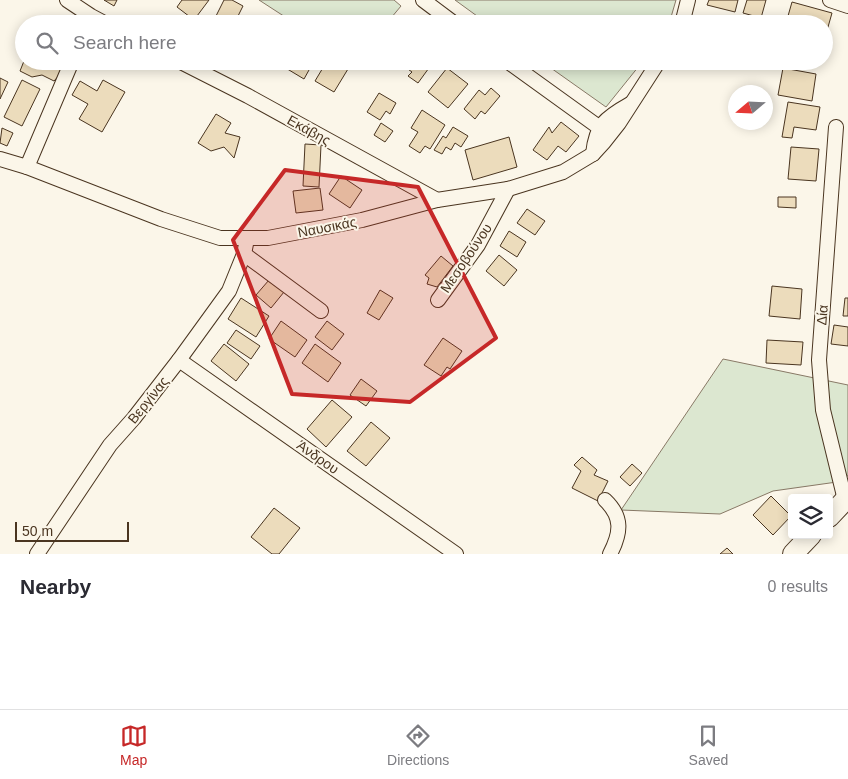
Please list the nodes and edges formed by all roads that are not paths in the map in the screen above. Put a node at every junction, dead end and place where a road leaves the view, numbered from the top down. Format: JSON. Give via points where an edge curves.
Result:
{"nodes":[{"id":1,"x":67,"y":0,"type":"edge"},
{"id":2,"x":423,"y":0,"type":"edge"},
{"id":3,"x":688,"y":0,"type":"edge"},
{"id":4,"x":830,"y":0,"type":"edge"},
{"id":5,"x":848,"y":6,"type":"edge"},
{"id":6,"x":84,"y":15,"type":"edge"},
{"id":7,"x":443,"y":15,"type":"edge"},
{"id":8,"x":684,"y":15,"type":"edge"},
{"id":9,"x":68,"y":70,"type":"edge"},
{"id":10,"x":197,"y":70,"type":"edge"},
{"id":11,"x":519,"y":70,"type":"edge"},
{"id":12,"x":653,"y":70,"type":"edge"},
{"id":13,"x":633,"y":103,"type":"junction"},
{"id":14,"x":836,"y":127,"type":"dead end"},
{"id":15,"x":600,"y":128,"type":"junction"},
{"id":16,"x":593,"y":154,"type":"junction"},
{"id":17,"x":0,"y":159,"type":"edge"},
{"id":18,"x":27,"y":167,"type":"junction"},
{"id":19,"x":508,"y":189,"type":"junction"},
{"id":20,"x":437,"y":200,"type":"junction"},
{"id":21,"x":247,"y":239,"type":"junction"},
{"id":22,"x":244,"y":254,"type":"junction"},
{"id":23,"x":438,"y":300,"type":"dead end"},
{"id":24,"x":321,"y":311,"type":"dead end"},
{"id":25,"x":180,"y":360,"type":"junction"},
{"id":26,"x":846,"y":499,"type":"edge"},
{"id":27,"x":605,"y":500,"type":"dead end"},
{"id":28,"x":833,"y":513,"type":"edge"},
{"id":29,"x":807,"y":539,"type":"edge"},
{"id":30,"x":37,"y":554,"type":"edge"},
{"id":31,"x":456,"y":554,"type":"edge"},
{"id":32,"x":610,"y":554,"type":"edge"},
{"id":33,"x":793,"y":554,"type":"edge"}],
"edges":[{"from":1,"to":6,"type":"street"},
{"from":2,"to":7,"type":"street"},
{"from":3,"to":8,"type":"street"},
{"from":4,"to":5,"type":"street"},
{"from":9,"to":18,"type":"street"},
{"from":10,"to":20,"type":"street","name":"Εκάβης"},
{"from":11,"to":15,"type":"street"},
{"from":12,"to":13,"type":"street","name":"Ναυσικάς"},
{"from":13,"to":15,"type":"street","via":[[612,115]]},
{"from":13,"to":16,"type":"street","name":"Ναυσικάς"},
{"from":14,"to":26,"type":"street","name":"Δία","via":[[819,360],[823,410]]},
{"from":15,"to":16,"type":"street","via":[[595,135]]},
{"from":16,"to":19,"type":"street","name":"Ναυσικάς","via":[[563,172]]},
{"from":17,"to":18,"type":"street","name":"Ναυσικάς"},
{"from":18,"to":21,"type":"street","name":"Ναυσικάς","via":[[186,227],[220,238]]},
{"from":19,"to":20,"type":"street","name":"Ναυσικάς"},
{"from":19,"to":23,"type":"street","name":"Μεσοβούνου","via":[[478,245]]},
{"from":20,"to":21,"type":"street","name":"Ναυσικάς","via":[[362,220]]},
{"from":21,"to":22,"type":"street","name":"Βεργίνας"},
{"from":22,"to":24,"type":"street"},
{"from":22,"to":25,"type":"street","name":"Βεργίνας","via":[[229,291]]},
{"from":25,"to":30,"type":"street","name":"Βεργίνας","via":[[110,445]]},
{"from":25,"to":31,"type":"street","name":"Άνδρου"},
{"from":26,"to":28,"type":"main road"},
{"from":27,"to":32,"type":"street","via":[[618,519],[618,531]]},
{"from":29,"to":33,"type":"main road"}]}
